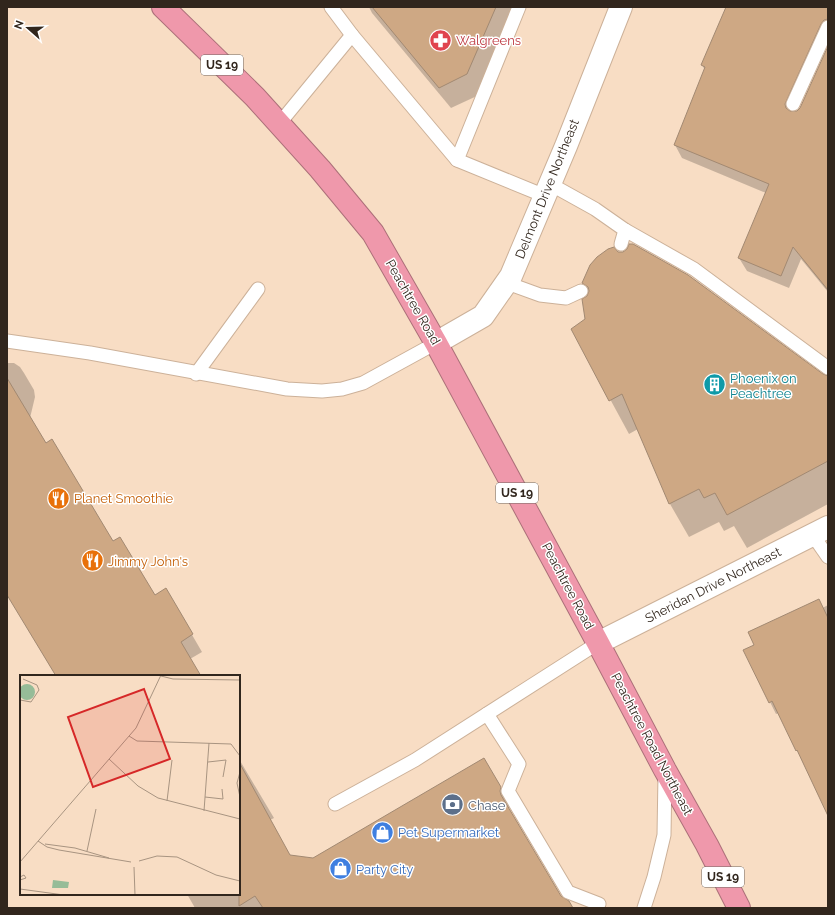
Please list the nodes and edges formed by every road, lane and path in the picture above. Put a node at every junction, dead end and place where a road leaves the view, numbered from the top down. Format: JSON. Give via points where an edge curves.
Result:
{"nodes":[{"id":1,"x":163,"y":7,"type":"edge"},
{"id":2,"x":331,"y":7,"type":"edge"},
{"id":3,"x":519,"y":7,"type":"edge"},
{"id":4,"x":621,"y":7,"type":"edge"},
{"id":5,"x":828,"y":27,"type":"edge"},
{"id":6,"x":352,"y":36,"type":"junction"},
{"id":7,"x":793,"y":104,"type":"dead end"},
{"id":8,"x":279,"y":124,"type":"junction"},
{"id":9,"x":458,"y":160,"type":"junction"},
{"id":10,"x":548,"y":190,"type":"junction"},
{"id":11,"x":625,"y":230,"type":"junction"},
{"id":12,"x":621,"y":244,"type":"dead end"},
{"id":13,"x":507,"y":283,"type":"junction"},
{"id":14,"x":258,"y":289,"type":"dead end"},
{"id":15,"x":582,"y":291,"type":"dead end"},
{"id":16,"x":7,"y":341,"type":"edge"},
{"id":17,"x":436,"y":343,"type":"junction"},
{"id":18,"x":828,"y":368,"type":"edge"},
{"id":19,"x":196,"y":374,"type":"junction"},
{"id":20,"x":820,"y":531,"type":"edge"},
{"id":21,"x":828,"y":557,"type":"edge"},
{"id":22,"x":598,"y":643,"type":"junction"},
{"id":23,"x":487,"y":714,"type":"junction"},
{"id":24,"x":665,"y":770,"type":"junction"},
{"id":25,"x":335,"y":804,"type":"dead end"},
{"id":26,"x":591,"y":889,"type":"dead end"},
{"id":27,"x":600,"y":906,"type":"edge"},
{"id":28,"x":644,"y":908,"type":"edge"},
{"id":29,"x":739,"y":908,"type":"edge"}],
"edges":[{"from":1,"to":8,"type":"highway","name":"Peachtree Road","number":"US 19"},
{"from":2,"to":6,"type":"lane"},
{"from":3,"to":9,"type":"lane"},
{"from":4,"to":10,"type":"street","name":"Delmont Drive Northeast"},
{"from":5,"to":7,"type":"lane"},
{"from":6,"to":8,"type":"lane"},
{"from":6,"to":9,"type":"lane"},
{"from":8,"to":17,"type":"highway","name":"Peachtree Road","number":"US 19","via":[[373,233]]},
{"from":9,"to":10,"type":"lane"},
{"from":10,"to":11,"type":"lane","via":[[595,209]]},
{"from":10,"to":13,"type":"street","name":"Delmont Drive Northeast"},
{"from":11,"to":12,"type":"lane"},
{"from":11,"to":18,"type":"lane","via":[[694,269]]},
{"from":13,"to":15,"type":"lane","via":[[540,295],[566,298]]},
{"from":13,"to":17,"type":"street","name":"Delmont Drive Northeast","via":[[483,316]]},
{"from":14,"to":19,"type":"lane"},
{"from":16,"to":19,"type":"lane"},
{"from":17,"to":19,"type":"lane","via":[[363,383],[342,389],[287,389]]},
{"from":17,"to":22,"type":"highway","name":"Peachtree Road","number":"US 19"},
{"from":20,"to":21,"type":"lane"},
{"from":20,"to":22,"type":"street","name":"Sheridan Drive Northeast"},
{"from":22,"to":23,"type":"lane"},
{"from":22,"to":24,"type":"highway","name":"Peachtree Road Northeast","number":"US 19"},
{"from":23,"to":25,"type":"lane","via":[[415,760]]},
{"from":23,"to":27,"type":"lane","via":[[519,764],[508,791],[568,892]]},
{"from":24,"to":28,"type":"lane","via":[[664,835]]},
{"from":24,"to":29,"type":"highway","name":"Peachtree Road Northeast","number":"US 19"},
{"from":26,"to":27,"type":"lane"}]}
